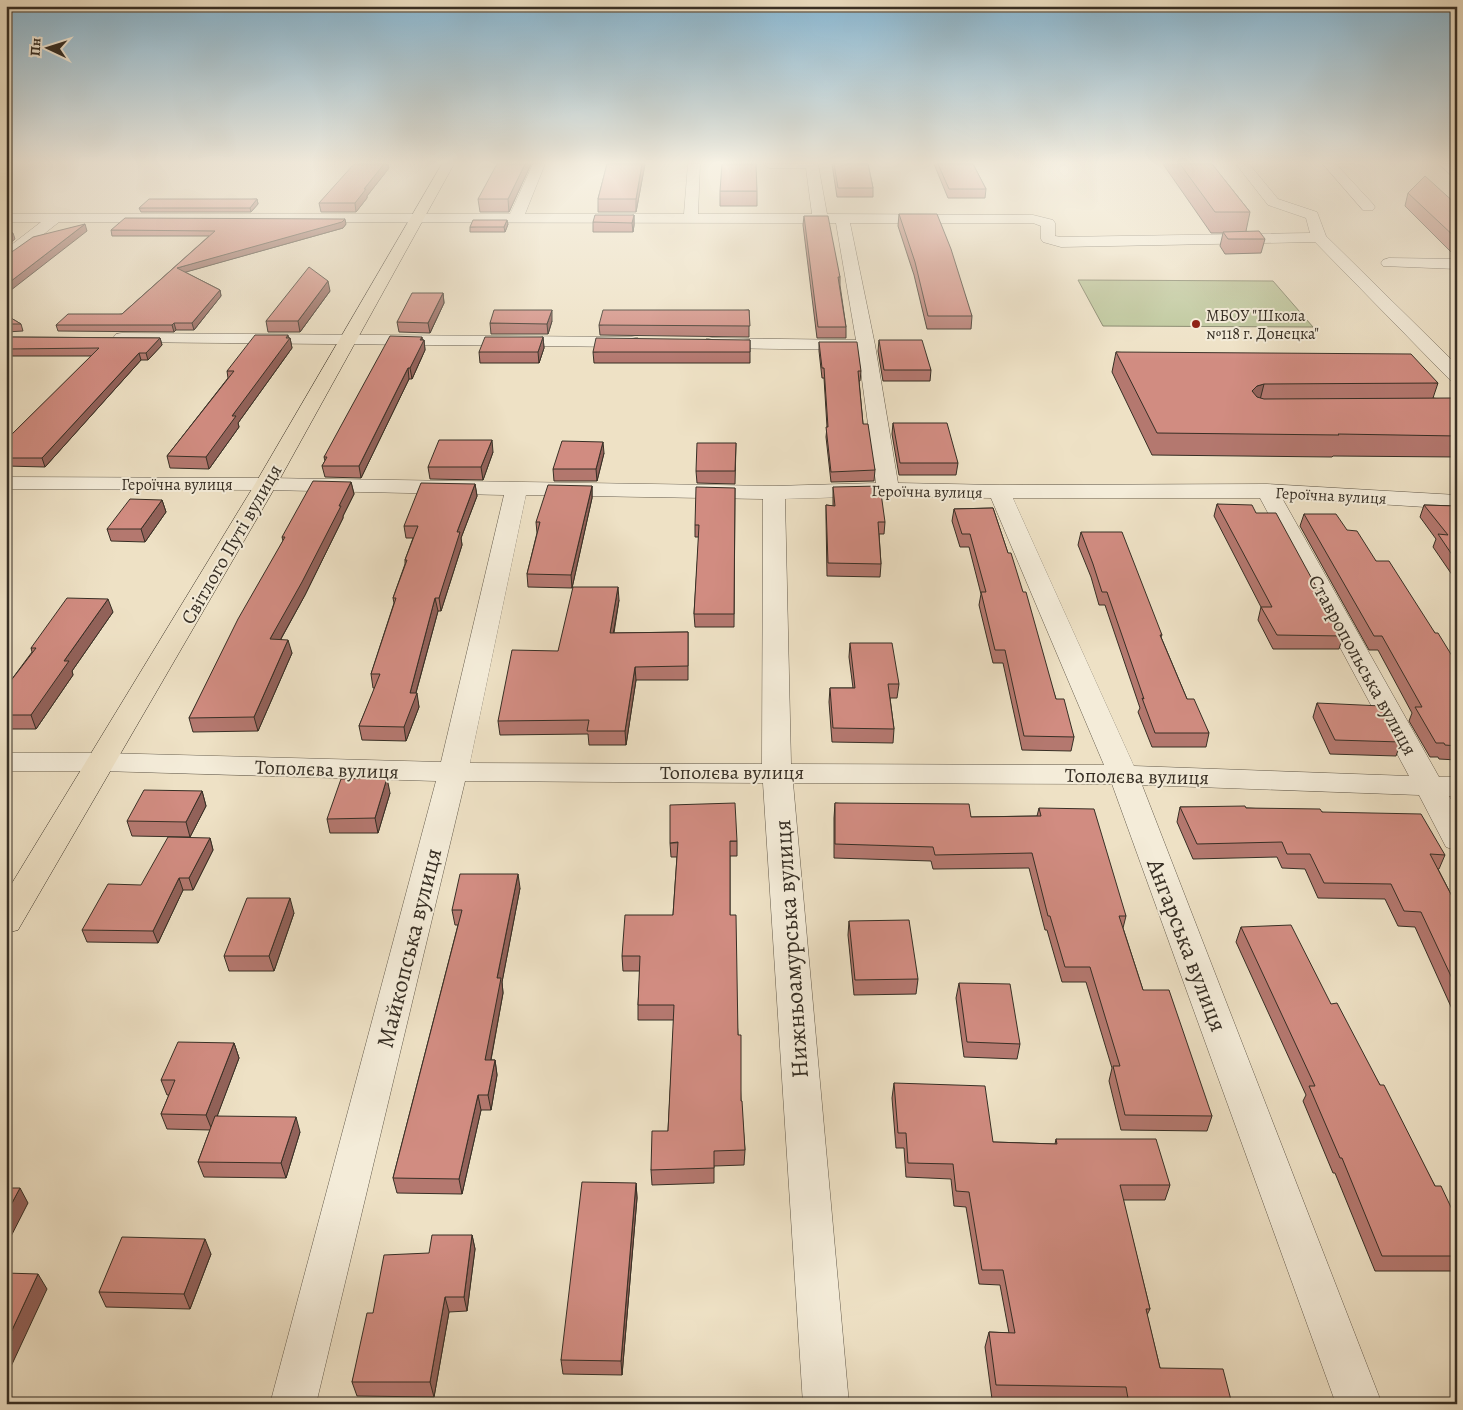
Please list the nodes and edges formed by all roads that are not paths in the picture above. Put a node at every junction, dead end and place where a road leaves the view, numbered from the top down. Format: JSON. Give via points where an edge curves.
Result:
{"nodes":[{"id":1,"x":41,"y":230,"type":"edge"},
{"id":2,"x":411,"y":230,"type":"edge"},
{"id":3,"x":844,"y":230,"type":"edge"},
{"id":4,"x":1048,"y":230,"type":"edge"},
{"id":5,"x":1317,"y":230,"type":"edge"},
{"id":6,"x":1319,"y":237,"type":"junction"},
{"id":7,"x":6,"y":257,"type":"edge"},
{"id":8,"x":1388,"y":263,"type":"dead end"},
{"id":9,"x":1457,"y":264,"type":"edge"},
{"id":10,"x":104,"y":338,"type":"edge"},
{"id":11,"x":349,"y":339,"type":"junction"},
{"id":12,"x":647,"y":342,"type":"edge"},
{"id":13,"x":697,"y":343,"type":"edge"},
{"id":14,"x":866,"y":345,"type":"junction"},
{"id":15,"x":1457,"y":376,"type":"edge"},
{"id":16,"x":6,"y":483,"type":"edge"},
{"id":17,"x":266,"y":484,"type":"junction"},
{"id":18,"x":888,"y":488,"type":"junction"},
{"id":19,"x":516,"y":490,"type":"junction"},
{"id":20,"x":998,"y":492,"type":"junction"},
{"id":21,"x":1267,"y":492,"type":"junction"},
{"id":22,"x":774,"y":493,"type":"junction"},
{"id":23,"x":1457,"y":502,"type":"edge"},
{"id":24,"x":6,"y":762,"type":"edge"},
{"id":25,"x":102,"y":762,"type":"junction"},
{"id":26,"x":453,"y":772,"type":"junction"},
{"id":27,"x":777,"y":772,"type":"junction"},
{"id":28,"x":1123,"y":775,"type":"junction"},
{"id":29,"x":1443,"y":787,"type":"edge"},
{"id":30,"x":1457,"y":840,"type":"edge"},
{"id":31,"x":6,"y":921,"type":"edge"},
{"id":32,"x":293,"y":1404,"type":"edge"},
{"id":33,"x":826,"y":1404,"type":"edge"},
{"id":34,"x":1358,"y":1404,"type":"edge"}],
"edges":[{"from":1,"to":7,"type":"street"},
{"from":2,"to":11,"type":"main road","name":"Світлого Путі вулиця"},
{"from":3,"to":14,"type":"street"},
{"from":4,"to":6,"type":"street","via":[[1048,239],[1061,242]]},
{"from":5,"to":6,"type":"street"},
{"from":6,"to":15,"type":"street"},
{"from":8,"to":9,"type":"street"},
{"from":10,"to":11,"type":"street"},
{"from":11,"to":12,"type":"street"},
{"from":11,"to":17,"type":"main road","name":"Світлого Путі вулиця"},
{"from":13,"to":14,"type":"street"},
{"from":14,"to":18,"type":"street"},
{"from":16,"to":17,"type":"street","name":"Героїчна вулиця"},
{"from":17,"to":19,"type":"street","name":"Героїчна вулиця"},
{"from":17,"to":25,"type":"main road","name":"Світлого Путі вулиця"},
{"from":18,"to":20,"type":"street","name":"Героїчна вулиця"},
{"from":18,"to":22,"type":"street","name":"Героїчна вулиця"},
{"from":19,"to":22,"type":"street","name":"Героїчна вулиця"},
{"from":19,"to":26,"type":"street","name":"Майкопська вулиця"},
{"from":20,"to":21,"type":"street","name":"Героїчна вулиця"},
{"from":20,"to":28,"type":"street","name":"Ангарська вулиця"},
{"from":21,"to":23,"type":"street","name":"Героїчна вулиця"},
{"from":21,"to":29,"type":"street","name":"Ставропольська вулиця"},
{"from":22,"to":27,"type":"street","name":"Нижньоамурська вулиця"},
{"from":24,"to":25,"type":"street","name":"Тополєва вулиця"},
{"from":25,"to":26,"type":"street","name":"Тополєва вулиця"},
{"from":25,"to":31,"type":"main road","name":"Світлого Путі вулиця"},
{"from":26,"to":27,"type":"street","name":"Тополєва вулиця"},
{"from":26,"to":32,"type":"street","name":"Майкопська вулиця"},
{"from":27,"to":28,"type":"street","name":"Тополєва вулиця"},
{"from":27,"to":33,"type":"street","name":"Нижньоамурська вулиця"},
{"from":28,"to":29,"type":"street","name":"Тополєва вулиця"},
{"from":28,"to":34,"type":"street","name":"Ангарська вулиця"},
{"from":29,"to":30,"type":"street","name":"Ставропольська вулиця"}]}
